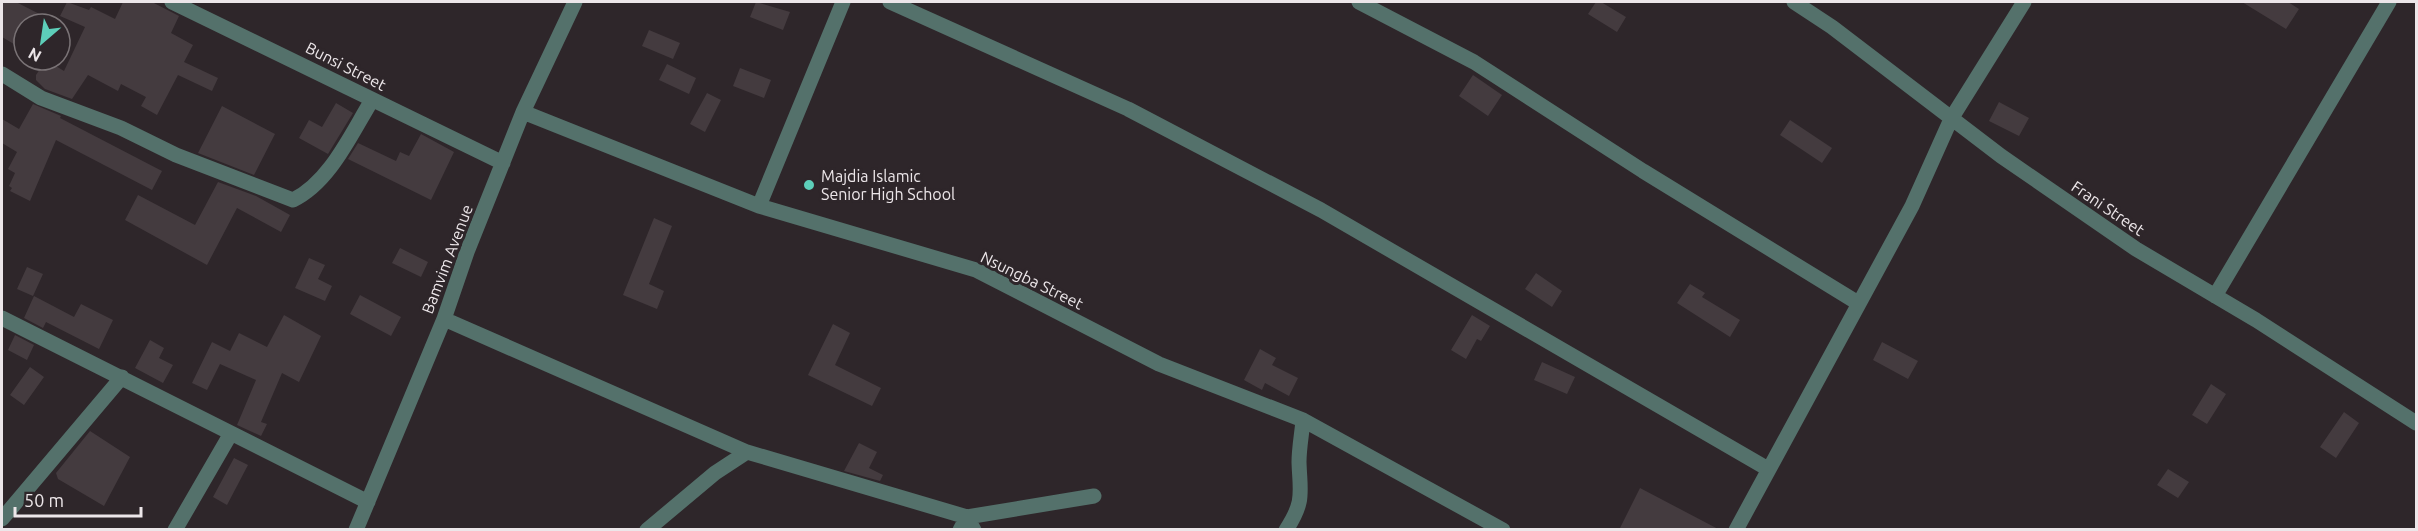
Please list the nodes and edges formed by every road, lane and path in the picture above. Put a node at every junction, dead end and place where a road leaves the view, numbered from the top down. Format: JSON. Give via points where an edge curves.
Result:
{"nodes":[{"id":1,"x":172,"y":2,"type":"edge"},
{"id":2,"x":575,"y":2,"type":"edge"},
{"id":3,"x":843,"y":2,"type":"edge"},
{"id":4,"x":890,"y":2,"type":"edge"},
{"id":5,"x":1359,"y":2,"type":"edge"},
{"id":6,"x":1794,"y":2,"type":"edge"},
{"id":7,"x":2024,"y":2,"type":"edge"},
{"id":8,"x":2389,"y":2,"type":"edge"},
{"id":9,"x":2,"y":74,"type":"edge"},
{"id":10,"x":372,"y":100,"type":"junction"},
{"id":11,"x":523,"y":112,"type":"junction"},
{"id":12,"x":1951,"y":119,"type":"junction"},
{"id":13,"x":503,"y":163,"type":"junction"},
{"id":14,"x":759,"y":206,"type":"junction"},
{"id":15,"x":2215,"y":296,"type":"junction"},
{"id":16,"x":1858,"y":303,"type":"junction"},
{"id":17,"x":2,"y":318,"type":"edge"},
{"id":18,"x":444,"y":319,"type":"junction"},
{"id":19,"x":122,"y":376,"type":"junction"},
{"id":20,"x":1303,"y":420,"type":"junction"},
{"id":21,"x":2416,"y":423,"type":"edge"},
{"id":22,"x":230,"y":435,"type":"junction"},
{"id":23,"x":747,"y":452,"type":"junction"},
{"id":24,"x":1768,"y":469,"type":"junction"},
{"id":25,"x":1094,"y":496,"type":"dead end"},
{"id":26,"x":368,"y":502,"type":"junction"},
{"id":27,"x":2,"y":519,"type":"edge"},
{"id":28,"x":967,"y":525,"type":"edge"},
{"id":29,"x":175,"y":530,"type":"edge"},
{"id":30,"x":356,"y":530,"type":"edge"},
{"id":31,"x":647,"y":530,"type":"edge"},
{"id":32,"x":1286,"y":530,"type":"edge"},
{"id":33,"x":1503,"y":530,"type":"edge"},
{"id":34,"x":1736,"y":530,"type":"edge"}],
"edges":[{"from":1,"to":10,"type":"street","name":"Bunsi Street"},
{"from":2,"to":11,"type":"street","name":"Bamvim Avenue"},
{"from":3,"to":14,"type":"street"},
{"from":4,"to":24,"type":"street","via":[[1128,109],[1311,205]]},
{"from":5,"to":16,"type":"street","via":[[1474,62]]},
{"from":6,"to":12,"type":"street","name":"Frani Street"},
{"from":7,"to":12,"type":"street"},
{"from":8,"to":15,"type":"street"},
{"from":9,"to":10,"type":"street","via":[[40,98],[293,200],[310,189],[333,163]]},
{"from":10,"to":13,"type":"street","name":"Bunsi Street"},
{"from":11,"to":13,"type":"street","name":"Bamvim Avenue"},
{"from":11,"to":14,"type":"street","name":"Nsungba Street"},
{"from":12,"to":15,"type":"street","name":"Frani Street","via":[[2136,249]]},
{"from":12,"to":16,"type":"street","via":[[1912,206]]},
{"from":13,"to":18,"type":"street","name":"Bamvim Avenue"},
{"from":14,"to":20,"type":"street","name":"Nsungba Street","via":[[976,270],[1159,364]]},
{"from":15,"to":21,"type":"street","name":"Frani Street"},
{"from":16,"to":24,"type":"street"},
{"from":17,"to":19,"type":"street"},
{"from":18,"to":23,"type":"street"},
{"from":18,"to":26,"type":"street","name":"Bamvim Avenue"},
{"from":19,"to":22,"type":"street"},
{"from":19,"to":27,"type":"street"},
{"from":20,"to":32,"type":"street","via":[[1299,461],[1303,489]]},
{"from":20,"to":33,"type":"street","name":"Nsungba Street"},
{"from":22,"to":26,"type":"street"},
{"from":22,"to":29,"type":"street"},
{"from":23,"to":28,"type":"street"},
{"from":23,"to":31,"type":"street","via":[[715,473]]},
{"from":24,"to":34,"type":"street"},
{"from":25,"to":28,"type":"street"},
{"from":26,"to":30,"type":"street","name":"Bamvim Avenue"}]}
